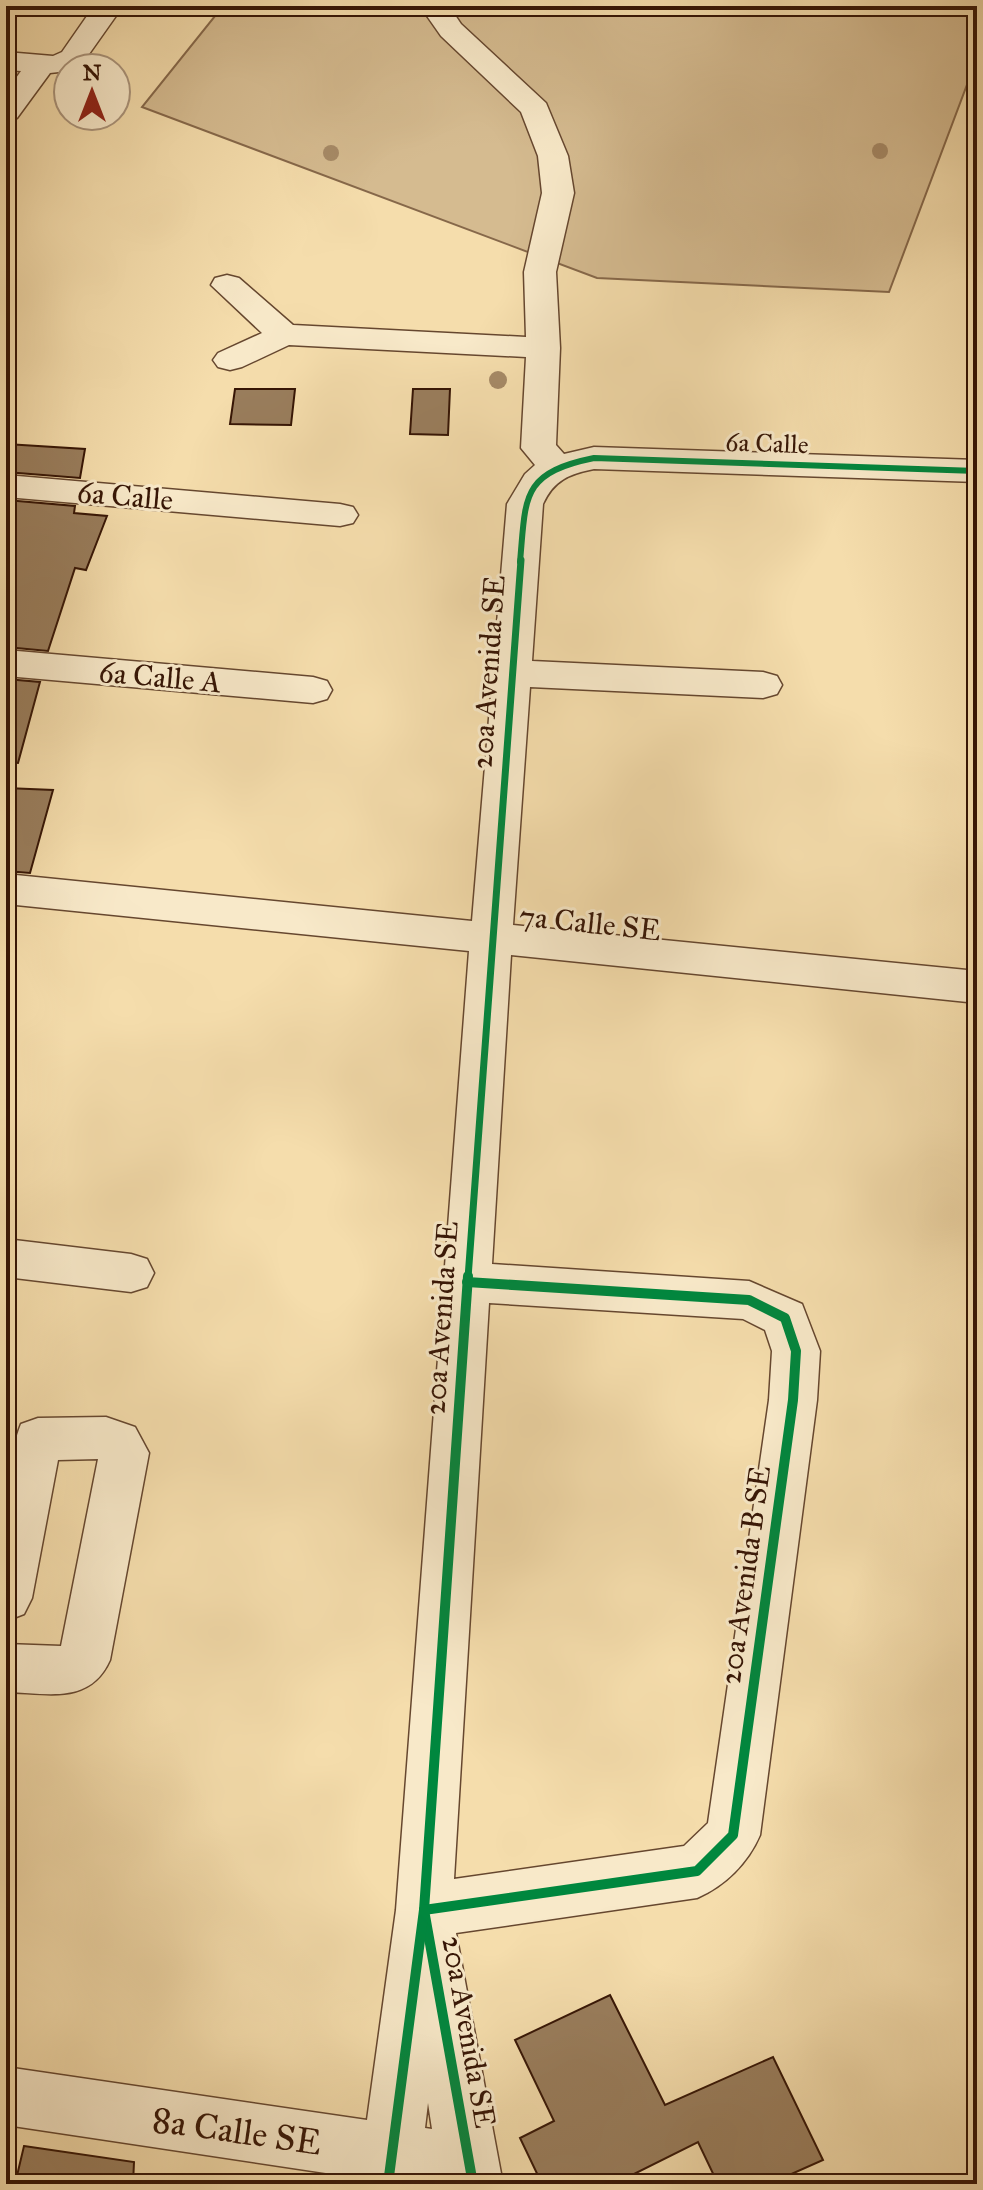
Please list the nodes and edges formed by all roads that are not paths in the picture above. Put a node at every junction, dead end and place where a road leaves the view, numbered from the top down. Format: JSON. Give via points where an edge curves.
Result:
{"nodes":[{"id":1,"x":109,"y":6,"type":"edge"},
{"id":2,"x":434,"y":6,"type":"edge"},
{"id":3,"x":6,"y":61,"type":"edge"},
{"id":4,"x":42,"y":64,"type":"junction"},
{"id":5,"x":6,"y":112,"type":"edge"},
{"id":6,"x":227,"y":285,"type":"dead end"},
{"id":7,"x":284,"y":335,"type":"junction"},
{"id":8,"x":543,"y":348,"type":"junction"},
{"id":9,"x":230,"y":360,"type":"dead end"},
{"id":10,"x":557,"y":466,"type":"junction"},
{"id":11,"x":977,"y":471,"type":"edge"},
{"id":12,"x":6,"y":486,"type":"edge"},
{"id":13,"x":340,"y":515,"type":"dead end"},
{"id":14,"x":6,"y":663,"type":"edge"},
{"id":15,"x":512,"y":673,"type":"junction"},
{"id":16,"x":763,"y":685,"type":"dead end"},
{"id":17,"x":313,"y":690,"type":"dead end"},
{"id":18,"x":6,"y":889,"type":"edge"},
{"id":19,"x":491,"y":937,"type":"junction"},
{"id":20,"x":977,"y":987,"type":"edge"},
{"id":21,"x":6,"y":1258,"type":"edge"},
{"id":22,"x":131,"y":1273,"type":"dead end"},
{"id":23,"x":467,"y":1282,"type":"junction"},
{"id":24,"x":6,"y":1598,"type":"edge"},
{"id":25,"x":6,"y":1668,"type":"edge"},
{"id":26,"x":424,"y":1910,"type":"junction"},
{"id":27,"x":6,"y":2096,"type":"edge"},
{"id":28,"x":390,"y":2169,"type":"edge"},
{"id":29,"x":470,"y":2174,"type":"edge"}],
"edges":[{"from":1,"to":4,"type":"street","via":[[72,58],[58,65]]},
{"from":2,"to":8,"type":"street","via":[[451,30],[535,109],[553,156],[558,193],[540,272]]},
{"from":3,"to":4,"type":"street"},
{"from":4,"to":5,"type":"street"},
{"from":6,"to":7,"type":"street"},
{"from":7,"to":8,"type":"street"},
{"from":7,"to":9,"type":"street"},
{"from":8,"to":10,"type":"street","via":[[538,448]]},
{"from":10,"to":11,"type":"street","name":"6a Calle","via":[[594,458]]},
{"from":10,"to":15,"type":"street","name":"20a Avenida SE","via":[[535,480],[525,504]]},
{"from":12,"to":13,"type":"street","name":"6a Calle"},
{"from":14,"to":17,"type":"street","name":"6a Calle A"},
{"from":15,"to":16,"type":"street"},
{"from":15,"to":19,"type":"street","name":"20a Avenida SE"},
{"from":18,"to":19,"type":"street","name":"7a Calle SE"},
{"from":19,"to":20,"type":"street","name":"7a Calle SE"},
{"from":19,"to":23,"type":"street","name":"20a Avenida SE"},
{"from":21,"to":22,"type":"street"},
{"from":23,"to":26,"type":"street","name":"20a Avenida SE"},
{"from":23,"to":26,"type":"street","name":"20a Avenida B SE","via":[[749,1300],[785,1318],[796,1351],[793,1400],[733,1835],[697,1871]]},
{"from":24,"to":25,"type":"street","via":[[38,1439],[118,1442],[124,1453],[84,1660],[71,1670]]},
{"from":26,"to":28,"type":"street"},
{"from":26,"to":29,"type":"street","name":"20a Avenida SE"},
{"from":27,"to":28,"type":"street","name":"8a Calle SE"},
{"from":28,"to":29,"type":"street","name":"8a Calle SE"}]}
